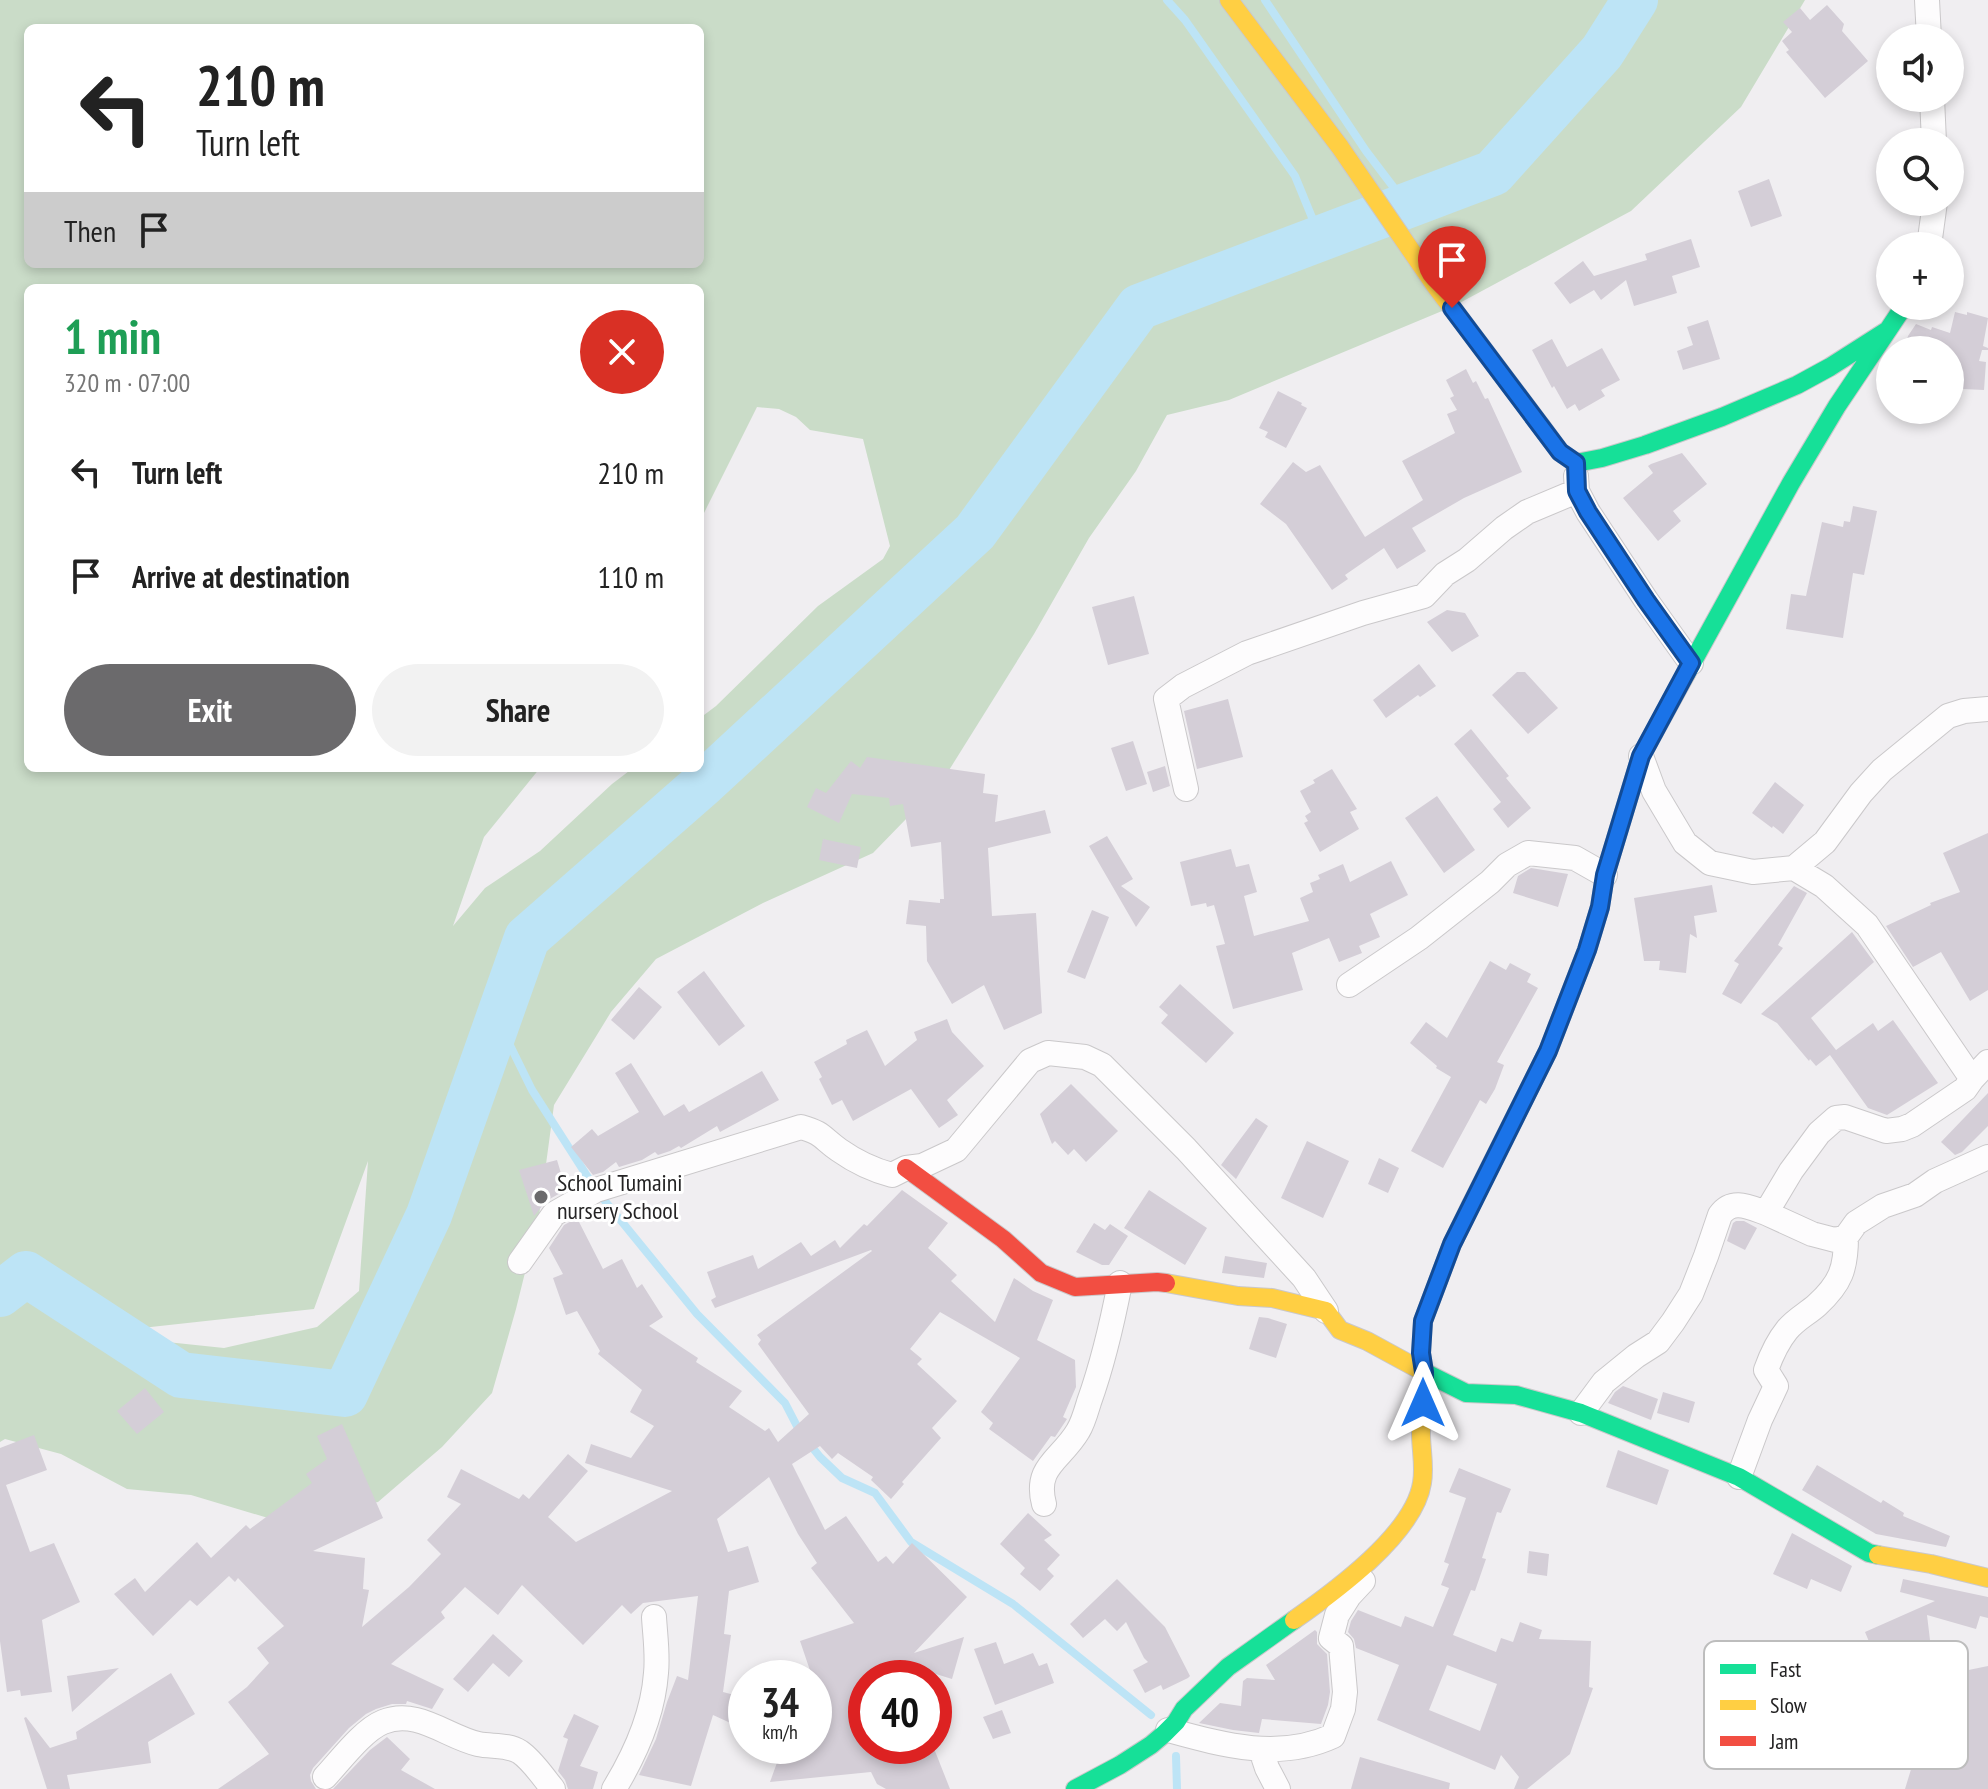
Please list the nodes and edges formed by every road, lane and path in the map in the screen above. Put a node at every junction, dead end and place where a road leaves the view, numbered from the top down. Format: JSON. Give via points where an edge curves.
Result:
{"nodes":[{"id":1,"x":1229,"y":0,"type":"edge"},
{"id":2,"x":1927,"y":0,"type":"edge"},
{"id":3,"x":1928,"y":24,"type":"edge"},
{"id":4,"x":1895,"y":320,"type":"edge"},
{"id":5,"x":1888,"y":330,"type":"junction"},
{"id":6,"x":1576,"y":463,"type":"junction"},
{"id":7,"x":1577,"y":491,"type":"junction"},
{"id":8,"x":1691,"y":663,"type":"junction"},
{"id":9,"x":1988,"y":709,"type":"edge"},
{"id":10,"x":1641,"y":756,"type":"junction"},
{"id":11,"x":1186,"y":789,"type":"dead end"},
{"id":12,"x":1794,"y":868,"type":"junction"},
{"id":13,"x":1605,"y":875,"type":"junction"},
{"id":14,"x":1349,"y":985,"type":"dead end"},
{"id":15,"x":1980,"y":1071,"type":"edge"},
{"id":16,"x":1988,"y":1157,"type":"edge"},
{"id":17,"x":906,"y":1168,"type":"junction"},
{"id":18,"x":1766,"y":1213,"type":"junction"},
{"id":19,"x":1846,"y":1237,"type":"junction"},
{"id":20,"x":520,"y":1262,"type":"dead end"},
{"id":21,"x":1120,"y":1283,"type":"junction"},
{"id":22,"x":1326,"y":1311,"type":"junction"},
{"id":23,"x":1424,"y":1372,"type":"junction"},
{"id":24,"x":1581,"y":1413,"type":"junction"},
{"id":25,"x":1739,"y":1477,"type":"junction"},
{"id":26,"x":1044,"y":1504,"type":"dead end"},
{"id":27,"x":1372,"y":1557,"type":"junction"},
{"id":28,"x":1988,"y":1578,"type":"edge"},
{"id":29,"x":654,"y":1617,"type":"dead end"},
{"id":30,"x":1168,"y":1730,"type":"junction"},
{"id":31,"x":1261,"y":1750,"type":"junction"},
{"id":32,"x":325,"y":1777,"type":"dead end"},
{"id":33,"x":553,"y":1789,"type":"edge"},
{"id":34,"x":614,"y":1789,"type":"edge"},
{"id":35,"x":1075,"y":1789,"type":"edge"},
{"id":36,"x":1278,"y":1789,"type":"edge"}],
"edges":[{"from":1,"to":6,"type":"street","via":[[1560,452]]},
{"from":2,"to":3,"type":"street"},
{"from":4,"to":5,"type":"street"},
{"from":5,"to":6,"type":"street","via":[[1830,367],[1722,417]]},
{"from":5,"to":8,"type":"street","via":[[1837,406]]},
{"from":6,"to":7,"type":"street"},
{"from":7,"to":8,"type":"street"},
{"from":7,"to":11,"type":"street","via":[[1527,512],[1424,596],[1247,653],[1183,686],[1166,699]]},
{"from":8,"to":10,"type":"street"},
{"from":9,"to":12,"type":"street","via":[[1948,716],[1882,770],[1825,842]]},
{"from":10,"to":12,"type":"street","via":[[1654,791],[1685,843],[1710,863],[1753,872]]},
{"from":10,"to":13,"type":"street"},
{"from":12,"to":15,"type":"street","via":[[1824,886],[1867,925]]},
{"from":13,"to":14,"type":"street","via":[[1575,858],[1528,853]]},
{"from":13,"to":23,"type":"street","via":[[1587,950],[1548,1051],[1452,1244],[1423,1321]]},
{"from":15,"to":18,"type":"street","via":[[1965,1089],[1902,1129],[1886,1131],[1836,1118],[1791,1171]]},
{"from":16,"to":19,"type":"street","via":[[1883,1206],[1856,1223]]},
{"from":17,"to":20,"type":"street","via":[[892,1175],[871,1169],[818,1132],[801,1127],[596,1190],[554,1214]]},
{"from":17,"to":21,"type":"street","via":[[1041,1273],[1075,1287]]},
{"from":17,"to":22,"type":"street","via":[[956,1150],[1030,1061],[1048,1053],[1085,1057],[1102,1065],[1186,1149],[1304,1278]]},
{"from":18,"to":19,"type":"street","via":[[1812,1234]]},
{"from":18,"to":24,"type":"street","via":[[1746,1205],[1723,1210],[1691,1294],[1673,1322],[1658,1342],[1604,1382]]},
{"from":19,"to":25,"type":"street","via":[[1846,1261],[1836,1284],[1786,1331],[1770,1358],[1766,1370],[1776,1386]]},
{"from":21,"to":22,"type":"street","via":[[1157,1282]]},
{"from":21,"to":26,"type":"street","via":[[1112,1328],[1079,1430],[1044,1471]]},
{"from":22,"to":23,"type":"street","via":[[1340,1330]]},
{"from":23,"to":24,"type":"street","via":[[1466,1393],[1516,1395]]},
{"from":23,"to":27,"type":"street","via":[[1422,1486],[1400,1528]]},
{"from":24,"to":25,"type":"street"},
{"from":25,"to":28,"type":"street","via":[[1869,1553]]},
{"from":27,"to":30,"type":"street","via":[[1331,1594],[1228,1667]]},
{"from":27,"to":31,"type":"street","via":[[1363,1581],[1337,1615],[1331,1638],[1341,1646],[1345,1692],[1333,1736],[1315,1744]]},
{"from":29,"to":34,"type":"street","via":[[653,1696],[644,1731]]},
{"from":30,"to":31,"type":"street"},
{"from":30,"to":35,"type":"street"},
{"from":31,"to":36,"type":"street"},
{"from":32,"to":33,"type":"street","via":[[380,1722],[412,1719],[477,1744],[512,1748]]}]}
